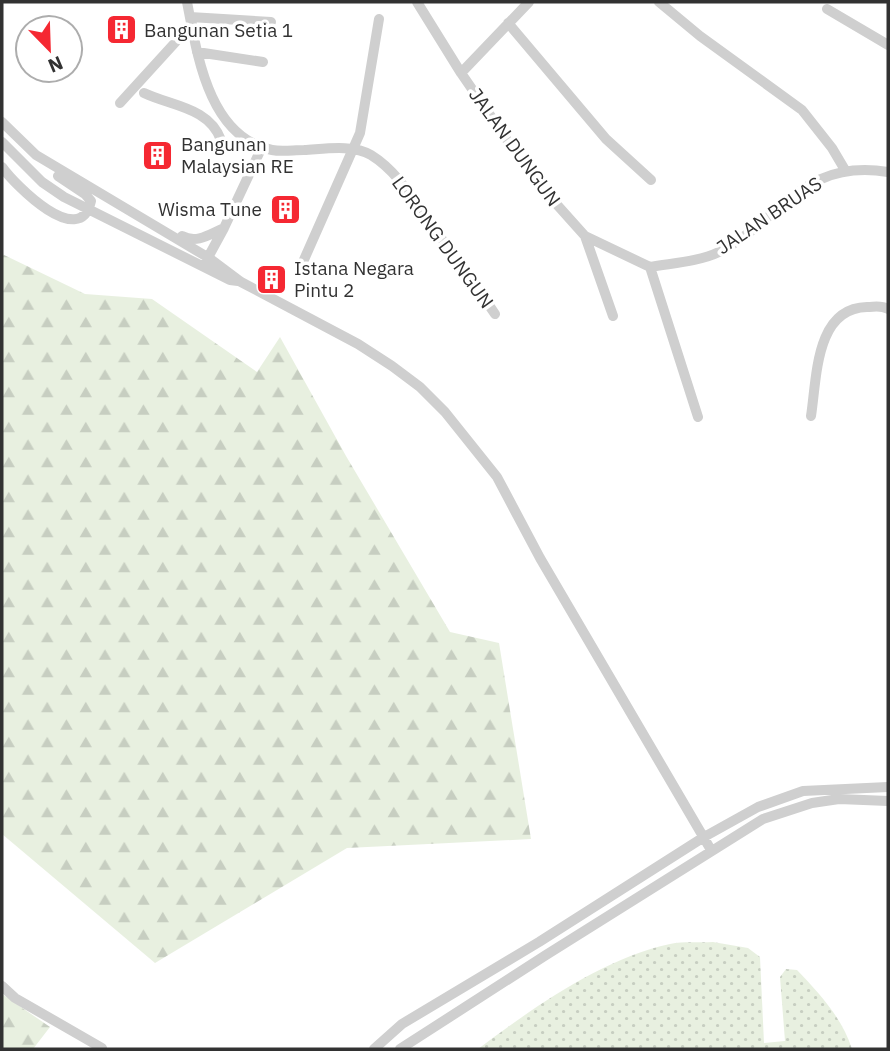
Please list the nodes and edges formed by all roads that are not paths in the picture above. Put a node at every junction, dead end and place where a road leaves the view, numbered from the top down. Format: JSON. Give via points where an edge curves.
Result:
{"nodes":[{"id":1,"x":187,"y":2,"type":"edge"},
{"id":2,"x":417,"y":2,"type":"edge"},
{"id":3,"x":529,"y":2,"type":"edge"},
{"id":4,"x":659,"y":2,"type":"edge"},
{"id":5,"x":827,"y":9,"type":"dead end"},
{"id":6,"x":379,"y":19,"type":"dead end"},
{"id":7,"x":191,"y":20,"type":"junction"},
{"id":8,"x":271,"y":22,"type":"dead end"},
{"id":9,"x":508,"y":23,"type":"junction"},
{"id":10,"x":888,"y":45,"type":"edge"},
{"id":11,"x":197,"y":52,"type":"junction"},
{"id":12,"x":263,"y":62,"type":"dead end"},
{"id":13,"x":461,"y":73,"type":"junction"},
{"id":14,"x":144,"y":93,"type":"dead end"},
{"id":15,"x":120,"y":103,"type":"dead end"},
{"id":16,"x":2,"y":114,"type":"edge"},
{"id":17,"x":223,"y":114,"type":"junction"},
{"id":18,"x":2,"y":122,"type":"edge"},
{"id":19,"x":209,"y":125,"type":"junction"},
{"id":20,"x":221,"y":140,"type":"dead end"},
{"id":21,"x":2,"y":142,"type":"edge"},
{"id":22,"x":28,"y":146,"type":"junction"},
{"id":23,"x":262,"y":147,"type":"junction"},
{"id":24,"x":354,"y":149,"type":"junction"},
{"id":25,"x":36,"y":155,"type":"junction"},
{"id":26,"x":2,"y":167,"type":"edge"},
{"id":27,"x":845,"y":170,"type":"junction"},
{"id":28,"x":888,"y":172,"type":"edge"},
{"id":29,"x":651,"y":180,"type":"dead end"},
{"id":30,"x":89,"y":211,"type":"junction"},
{"id":31,"x":142,"y":218,"type":"junction"},
{"id":32,"x":224,"y":228,"type":"junction"},
{"id":33,"x":585,"y":236,"type":"junction"},
{"id":34,"x":206,"y":262,"type":"junction"},
{"id":35,"x":650,"y":267,"type":"junction"},
{"id":36,"x":299,"y":271,"type":"dead end"},
{"id":37,"x":888,"y":309,"type":"edge"},
{"id":38,"x":495,"y":314,"type":"dead end"},
{"id":39,"x":613,"y":316,"type":"dead end"},
{"id":40,"x":811,"y":416,"type":"dead end"},
{"id":41,"x":698,"y":417,"type":"dead end"},
{"id":42,"x":888,"y":786,"type":"edge"},
{"id":43,"x":888,"y":801,"type":"edge"},
{"id":44,"x":705,"y":837,"type":"junction"},
{"id":45,"x":711,"y":850,"type":"junction"},
{"id":46,"x":2,"y":986,"type":"edge"},
{"id":47,"x":102,"y":1048,"type":"edge"},
{"id":48,"x":374,"y":1049,"type":"edge"},
{"id":49,"x":400,"y":1049,"type":"edge"}],
"edges":[{"from":1,"to":7,"type":"street"},
{"from":2,"to":13,"type":"street","name":"JALAN DUNGUN"},
{"from":3,"to":9,"type":"street"},
{"from":4,"to":27,"type":"street","via":[[802,110]]},
{"from":5,"to":10,"type":"street"},
{"from":6,"to":24,"type":"street"},
{"from":7,"to":8,"type":"street"},
{"from":7,"to":11,"type":"street"},
{"from":7,"to":15,"type":"street"},
{"from":9,"to":13,"type":"street"},
{"from":9,"to":29,"type":"street","via":[[606,139]]},
{"from":11,"to":12,"type":"street"},
{"from":11,"to":17,"type":"street","via":[[206,83]]},
{"from":13,"to":33,"type":"street","name":"JALAN DUNGUN","via":[[534,179]]},
{"from":14,"to":19,"type":"street","via":[[176,103]]},
{"from":16,"to":22,"type":"street"},
{"from":17,"to":19,"type":"street"},
{"from":17,"to":23,"type":"street","via":[[243,137]]},
{"from":18,"to":22,"type":"street"},
{"from":19,"to":20,"type":"street"},
{"from":21,"to":30,"type":"street","via":[[42,182]]},
{"from":22,"to":25,"type":"street"},
{"from":23,"to":24,"type":"street","name":"LORONG DUNGUN"},
{"from":23,"to":32,"type":"street"},
{"from":24,"to":36,"type":"street"},
{"from":24,"to":38,"type":"street","name":"LORONG DUNGUN","via":[[369,153],[395,175]]},
{"from":25,"to":30,"type":"street","via":[[85,194],[91,201]]},
{"from":25,"to":31,"type":"street"},
{"from":26,"to":30,"type":"street","via":[[56,216],[82,218]]},
{"from":27,"to":28,"type":"street","name":"JALAN BRUAS"},
{"from":27,"to":35,"type":"street","name":"JALAN BRUAS","via":[[807,186],[717,252]]},
{"from":30,"to":34,"type":"street"},
{"from":31,"to":32,"type":"street","via":[[188,240]]},
{"from":31,"to":34,"type":"street"},
{"from":32,"to":34,"type":"street"},
{"from":33,"to":35,"type":"street","name":"JALAN DUNGUN"},
{"from":33,"to":39,"type":"street"},
{"from":34,"to":44,"type":"street","via":[[230,280],[245,284],[392,366],[420,387],[472,443],[497,477]]},
{"from":35,"to":41,"type":"street"},
{"from":37,"to":40,"type":"street","via":[[862,307],[846,311],[833,322],[821,348]]},
{"from":42,"to":44,"type":"street","via":[[803,791],[758,807]]},
{"from":43,"to":45,"type":"street","via":[[839,799],[788,809]]},
{"from":44,"to":45,"type":"street"},
{"from":44,"to":48,"type":"street","via":[[402,1024]]},
{"from":45,"to":49,"type":"street"},
{"from":46,"to":47,"type":"street"}]}
